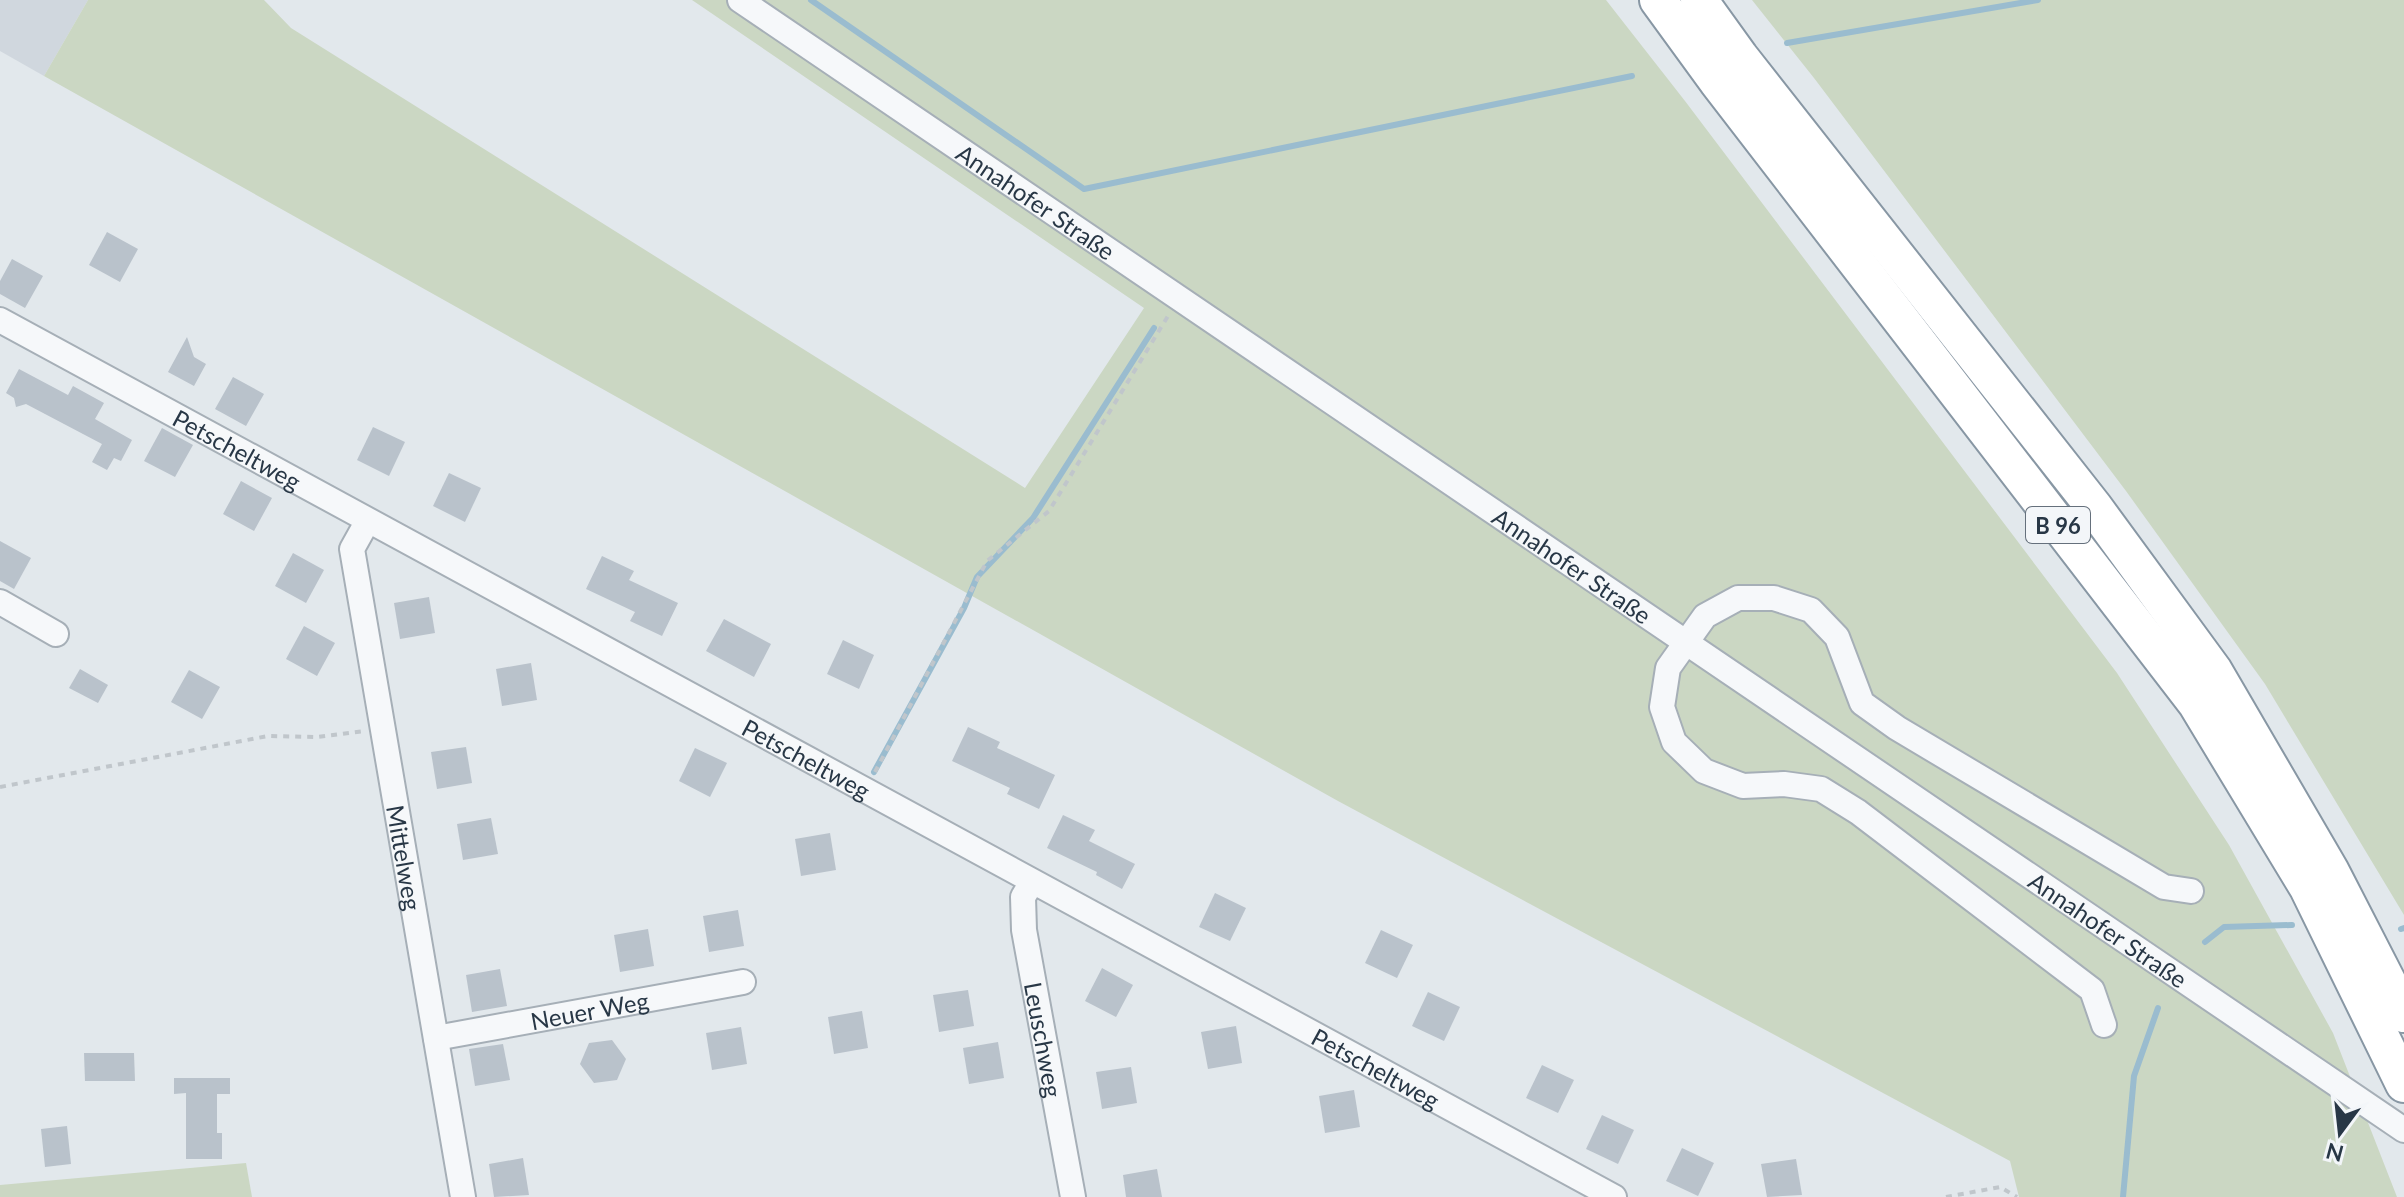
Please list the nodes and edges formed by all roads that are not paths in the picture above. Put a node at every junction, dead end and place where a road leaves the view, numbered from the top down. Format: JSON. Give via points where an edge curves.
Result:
{"nodes":[{"id":1,"x":740,"y":0,"type":"edge"},
{"id":2,"x":1658,"y":0,"type":"edge"},
{"id":3,"x":1699,"y":0,"type":"edge"},
{"id":4,"x":0,"y":320,"type":"edge"},
{"id":5,"x":367,"y":522,"type":"junction"},
{"id":6,"x":0,"y":602,"type":"edge"},
{"id":7,"x":56,"y":634,"type":"dead end"},
{"id":8,"x":1684,"y":643,"type":"junction"},
{"id":9,"x":1032,"y":882,"type":"junction"},
{"id":10,"x":2191,"y":891,"type":"dead end"},
{"id":11,"x":743,"y":982,"type":"dead end"},
{"id":12,"x":2404,"y":1014,"type":"edge"},
{"id":13,"x":2104,"y":1025,"type":"dead end"},
{"id":14,"x":436,"y":1038,"type":"junction"},
{"id":15,"x":2404,"y":1084,"type":"edge"},
{"id":16,"x":2404,"y":1130,"type":"edge"},
{"id":17,"x":463,"y":1197,"type":"edge"},
{"id":18,"x":1073,"y":1197,"type":"edge"},
{"id":19,"x":1614,"y":1197,"type":"edge"}],
"edges":[{"from":1,"to":8,"type":"street","name":"Annahofer Straße"},
{"from":2,"to":15,"type":"highway","number":"B 96","via":[[2196,703],[2308,888]]},
{"from":3,"to":12,"type":"highway","number":"B 96","via":[[2094,507],[2214,671],[2330,870]]},
{"from":4,"to":5,"type":"street","name":"Petscheltweg"},
{"from":5,"to":9,"type":"street","name":"Petscheltweg"},
{"from":5,"to":14,"type":"street","name":"Mittelweg","via":[[352,549]]},
{"from":6,"to":7,"type":"street"},
{"from":8,"to":10,"type":"street","via":[[1705,616],[1738,598],[1774,598],[1811,610],[1837,637],[1862,703],[2164,887]]},
{"from":8,"to":13,"type":"street","via":[[1668,668],[1662,707],[1674,742],[1704,771],[1743,786],[1821,789],[1858,812],[2092,990]]},
{"from":8,"to":16,"type":"street","name":"Annahofer Straße"},
{"from":9,"to":18,"type":"street","name":"Leuschweg","via":[[1023,897],[1024,930]]},
{"from":9,"to":19,"type":"street","name":"Petscheltweg"},
{"from":11,"to":14,"type":"street","name":"Neuer Weg"},
{"from":14,"to":17,"type":"street","name":"Mittelweg"}]}
